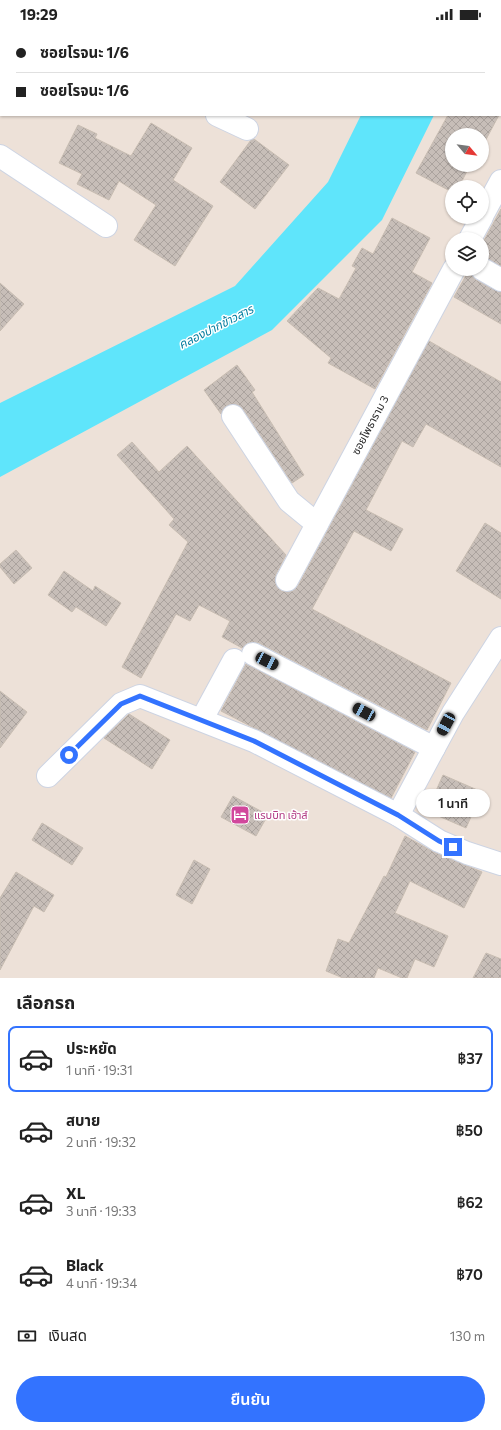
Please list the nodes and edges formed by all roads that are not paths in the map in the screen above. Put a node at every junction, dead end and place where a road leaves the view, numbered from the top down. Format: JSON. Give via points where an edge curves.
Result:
{"nodes":[{"id":1,"x":219,"y":116,"type":"edge"},
{"id":2,"x":247,"y":129,"type":"dead end"},
{"id":3,"x":0,"y":156,"type":"edge"},
{"id":4,"x":501,"y":181,"type":"edge"},
{"id":5,"x":489,"y":204,"type":"edge"},
{"id":6,"x":106,"y":226,"type":"dead end"},
{"id":7,"x":489,"y":273,"type":"edge"},
{"id":8,"x":450,"y":276,"type":"edge"},
{"id":9,"x":501,"y":280,"type":"edge"},
{"id":10,"x":233,"y":416,"type":"dead end"},
{"id":11,"x":317,"y":524,"type":"junction"},
{"id":12,"x":287,"y":580,"type":"dead end"},
{"id":13,"x":501,"y":638,"type":"edge"},
{"id":14,"x":202,"y":719,"type":"junction"},
{"id":15,"x":434,"y":748,"type":"junction"},
{"id":16,"x":48,"y":776,"type":"dead end"},
{"id":17,"x":398,"y":815,"type":"junction"},
{"id":18,"x":501,"y":864,"type":"edge"}],
"edges":[{"from":1,"to":2,"type":"street"},
{"from":3,"to":6,"type":"street"},
{"from":4,"to":5,"type":"street"},
{"from":7,"to":9,"type":"street"},
{"from":8,"to":11,"type":"street","name":"ซอยโพธาราม 3"},
{"from":10,"to":11,"type":"street","via":[[289,501]]},
{"from":11,"to":12,"type":"street","name":"ซอยโพธาราม 3"},
{"from":13,"to":15,"type":"street","via":[[453,712]]},
{"from":14,"to":15,"type":"street","via":[[243,657]]},
{"from":14,"to":16,"type":"street","via":[[140,696],[121,704]]},
{"from":14,"to":17,"type":"street","via":[[254,741]]},
{"from":15,"to":17,"type":"street"},
{"from":17,"to":18,"type":"street","via":[[439,841]]}]}
